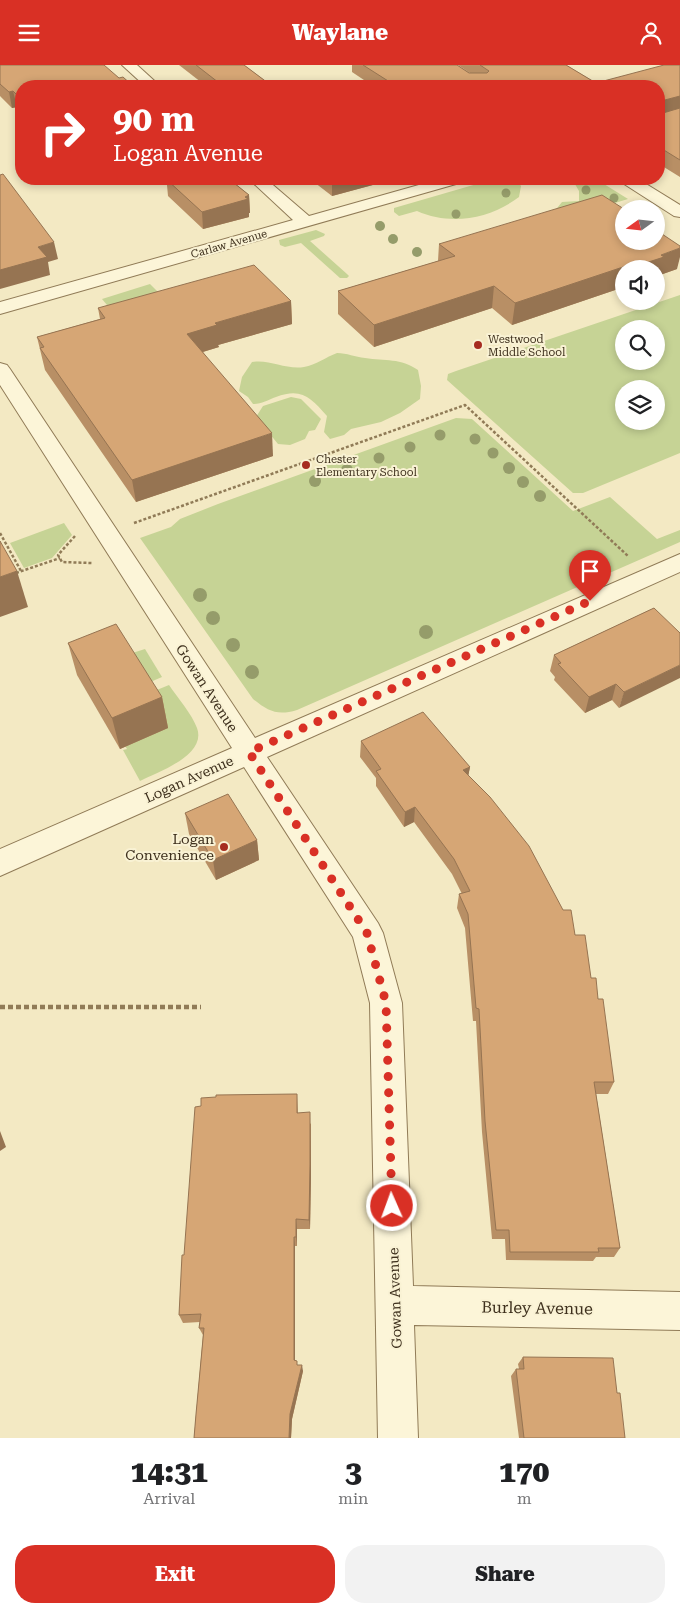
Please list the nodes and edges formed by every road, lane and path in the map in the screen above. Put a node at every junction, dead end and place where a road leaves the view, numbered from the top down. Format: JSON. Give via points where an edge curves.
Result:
{"nodes":[{"id":1,"x":129,"y":65,"type":"edge"},
{"id":2,"x":146,"y":80,"type":"edge"},
{"id":3,"x":264,"y":185,"type":"edge"},
{"id":4,"x":436,"y":185,"type":"edge"},
{"id":5,"x":637,"y":185,"type":"edge"},
{"id":6,"x":680,"y":212,"type":"edge"},
{"id":7,"x":306,"y":222,"type":"junction"},
{"id":8,"x":0,"y":308,"type":"edge"},
{"id":9,"x":0,"y":369,"type":"edge"},
{"id":10,"x":126,"y":525,"type":"dead end"},
{"id":11,"x":0,"y":533,"type":"edge"},
{"id":12,"x":76,"y":535,"type":"dead end"},
{"id":13,"x":629,"y":557,"type":"dead end"},
{"id":14,"x":60,"y":558,"type":"junction"},
{"id":15,"x":680,"y":562,"type":"edge"},
{"id":16,"x":95,"y":563,"type":"dead end"},
{"id":17,"x":21,"y":571,"type":"junction"},
{"id":18,"x":10,"y":575,"type":"edge"},
{"id":19,"x":249,"y":752,"type":"junction"},
{"id":20,"x":0,"y":863,"type":"edge"},
{"id":21,"x":0,"y":1007,"type":"edge"},
{"id":22,"x":201,"y":1007,"type":"dead end"},
{"id":23,"x":395,"y":1305,"type":"junction"},
{"id":24,"x":680,"y":1311,"type":"edge"},
{"id":25,"x":398,"y":1438,"type":"edge"}],
"edges":[{"from":1,"to":2,"type":"street"},
{"from":3,"to":7,"type":"street"},
{"from":4,"to":7,"type":"street","name":"Carlaw Avenue"},
{"from":5,"to":6,"type":"street"},
{"from":7,"to":8,"type":"street","name":"Carlaw Avenue"},
{"from":9,"to":19,"type":"street","name":"Gowan Avenue"},
{"from":10,"to":13,"type":"path","via":[[465,405]]},
{"from":11,"to":17,"type":"path"},
{"from":12,"to":14,"type":"path","via":[[58,555]]},
{"from":14,"to":16,"type":"path","via":[[62,561]]},
{"from":14,"to":17,"type":"path"},
{"from":15,"to":19,"type":"street","name":"Logan Avenue"},
{"from":17,"to":18,"type":"path"},
{"from":19,"to":20,"type":"street","name":"Logan Avenue"},
{"from":19,"to":23,"type":"street","name":"Gowan Avenue","via":[[367,933],[386,1003]]},
{"from":21,"to":22,"type":"path"},
{"from":23,"to":24,"type":"street","name":"Burley Avenue"},
{"from":23,"to":25,"type":"street","name":"Gowan Avenue"}]}
